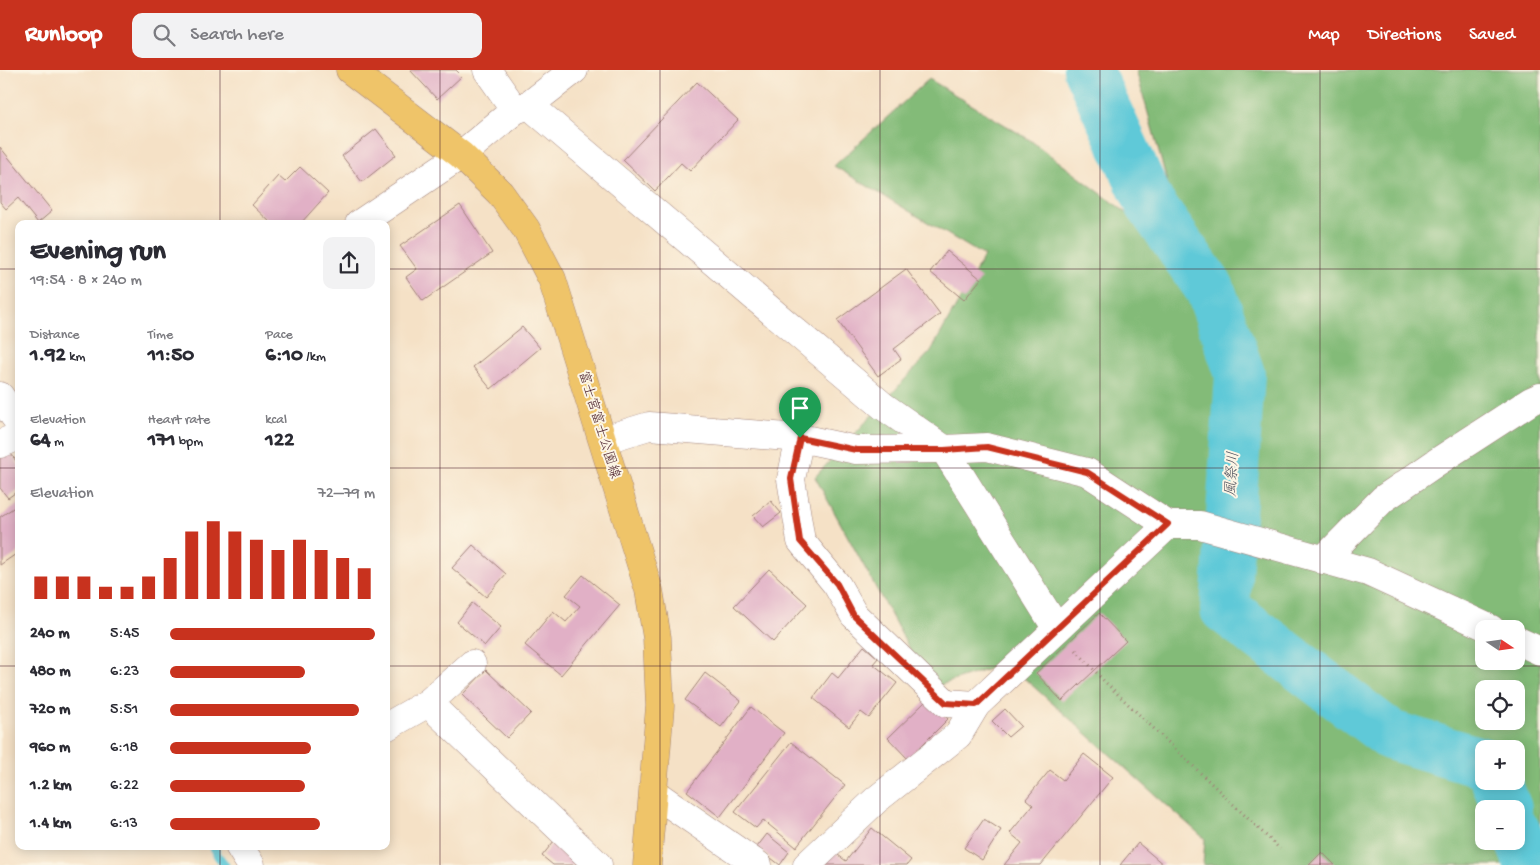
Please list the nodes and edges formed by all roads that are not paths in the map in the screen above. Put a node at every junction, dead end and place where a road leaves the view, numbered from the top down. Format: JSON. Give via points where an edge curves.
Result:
{"nodes":[{"id":1,"x":350,"y":70,"type":"edge"},
{"id":2,"x":487,"y":70,"type":"edge"},
{"id":3,"x":574,"y":70,"type":"edge"},
{"id":4,"x":522,"y":107,"type":"junction"},
{"id":5,"x":461,"y":155,"type":"junction"},
{"id":6,"x":365,"y":220,"type":"edge"},
{"id":7,"x":0,"y":396,"type":"edge"},
{"id":8,"x":1540,"y":397,"type":"edge"},
{"id":9,"x":15,"y":417,"type":"edge"},
{"id":10,"x":15,"y":438,"type":"edge"},
{"id":11,"x":800,"y":438,"type":"junction"},
{"id":12,"x":603,"y":440,"type":"junction"},
{"id":13,"x":0,"y":444,"type":"edge"},
{"id":14,"x":944,"y":450,"type":"junction"},
{"id":15,"x":1168,"y":524,"type":"junction"},
{"id":16,"x":1323,"y":560,"type":"junction"},
{"id":17,"x":1475,"y":622,"type":"edge"},
{"id":18,"x":1056,"y":629,"type":"junction"},
{"id":19,"x":1525,"y":644,"type":"edge"},
{"id":20,"x":1540,"y":651,"type":"edge"},
{"id":21,"x":472,"y":664,"type":"dead end"},
{"id":22,"x":428,"y":703,"type":"junction"},
{"id":23,"x":976,"y":705,"type":"junction"},
{"id":24,"x":390,"y":725,"type":"edge"},
{"id":25,"x":654,"y":793,"type":"junction"},
{"id":26,"x":242,"y":850,"type":"edge"},
{"id":27,"x":251,"y":865,"type":"edge"},
{"id":28,"x":598,"y":865,"type":"edge"},
{"id":29,"x":647,"y":865,"type":"edge"},
{"id":30,"x":758,"y":865,"type":"edge"},
{"id":31,"x":807,"y":865,"type":"edge"}],
"edges":[{"from":1,"to":5,"type":"main road","name":"富士宮富士公園線"},
{"from":2,"to":4,"type":"street"},
{"from":3,"to":4,"type":"street"},
{"from":4,"to":5,"type":"street"},
{"from":4,"to":14,"type":"street","via":[[883,406]]},
{"from":5,"to":6,"type":"street"},
{"from":5,"to":12,"type":"main road","name":"富士宮富士公園線","via":[[500,193],[526,229],[552,279]]},
{"from":7,"to":9,"type":"street"},
{"from":8,"to":16,"type":"street","via":[[1445,456],[1383,500]]},
{"from":10,"to":13,"type":"street"},
{"from":11,"to":12,"type":"street","via":[[648,426]]},
{"from":11,"to":14,"type":"street","via":[[856,450]]},
{"from":11,"to":23,"type":"street","via":[[791,479],[800,541],[837,584],[854,616],[946,703]]},
{"from":12,"to":25,"type":"main road","name":"富士宮富士公園線","via":[[649,590],[657,638],[660,706]]},
{"from":14,"to":15,"type":"street","via":[[987,447],[1087,472]]},
{"from":14,"to":18,"type":"street"},
{"from":15,"to":16,"type":"street","via":[[1200,525]]},
{"from":15,"to":18,"type":"street"},
{"from":16,"to":17,"type":"street","via":[[1368,572]]},
{"from":18,"to":23,"type":"street"},
{"from":19,"to":20,"type":"street"},
{"from":21,"to":22,"type":"street"},
{"from":22,"to":24,"type":"street"},
{"from":22,"to":28,"type":"street"},
{"from":23,"to":31,"type":"street","via":[[958,735],[876,800]]},
{"from":25,"to":29,"type":"main road","name":"富士宮富士公園線"},
{"from":25,"to":30,"type":"street"},
{"from":26,"to":27,"type":"street"}]}
